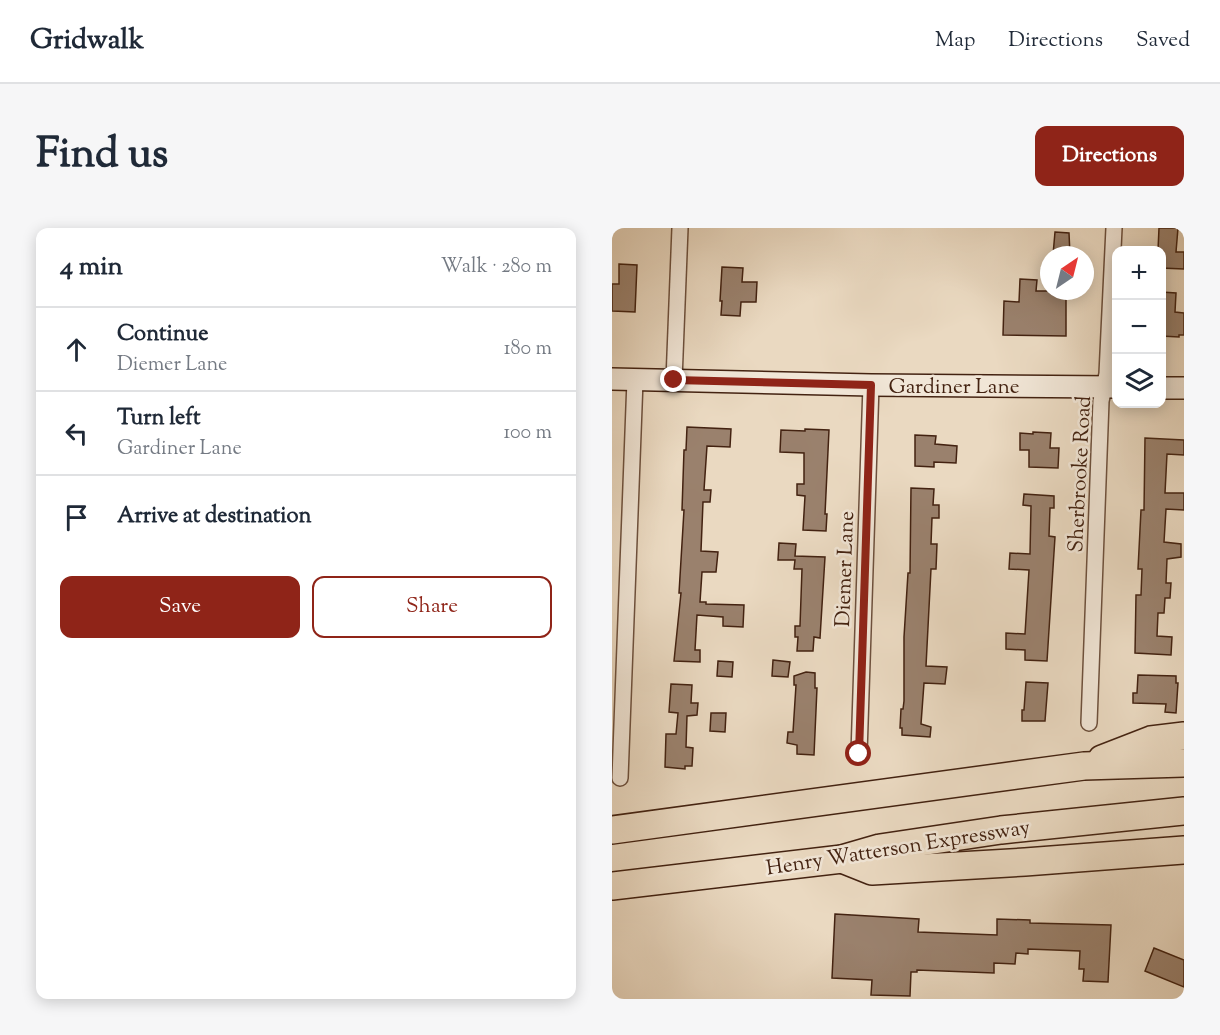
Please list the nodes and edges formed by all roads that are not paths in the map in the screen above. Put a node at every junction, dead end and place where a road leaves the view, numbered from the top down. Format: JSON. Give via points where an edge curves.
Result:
{"nodes":[{"id":1,"x":681,"y":228,"type":"edge"},
{"id":2,"x":1114,"y":228,"type":"edge"},
{"id":3,"x":612,"y":379,"type":"edge"},
{"id":4,"x":635,"y":380,"type":"junction"},
{"id":5,"x":674,"y":380,"type":"junction"},
{"id":6,"x":871,"y":385,"type":"junction"},
{"id":7,"x":1111,"y":387,"type":"edge"},
{"id":8,"x":1166,"y":388,"type":"edge"},
{"id":9,"x":1184,"y":388,"type":"edge"},
{"id":10,"x":1089,"y":723,"type":"dead end"},
{"id":11,"x":1184,"y":736,"type":"edge"},
{"id":12,"x":859,"y":754,"type":"dead end"},
{"id":13,"x":1184,"y":763,"type":"edge"},
{"id":14,"x":1084,"y":766,"type":"junction"},
{"id":15,"x":620,"y":778,"type":"dead end"},
{"id":16,"x":1184,"y":811,"type":"edge"},
{"id":17,"x":612,"y":830,"type":"edge"},
{"id":18,"x":1184,"y":850,"type":"edge"},
{"id":19,"x":842,"y":859,"type":"junction"},
{"id":20,"x":612,"y":886,"type":"edge"}],
"edges":[{"from":1,"to":5,"type":"street"},
{"from":2,"to":7,"type":"street","name":"Sherbrooke Road"},
{"from":3,"to":4,"type":"main road","name":"Gardiner Lane"},
{"from":4,"to":5,"type":"main road","name":"Gardiner Lane"},
{"from":4,"to":15,"type":"street"},
{"from":5,"to":6,"type":"main road","name":"Gardiner Lane"},
{"from":6,"to":7,"type":"main road","name":"Gardiner Lane"},
{"from":6,"to":12,"type":"street","name":"Diemer Lane"},
{"from":7,"to":10,"type":"street","name":"Sherbrooke Road","via":[[1101,413]]},
{"from":8,"to":9,"type":"main road"},
{"from":11,"to":14,"type":"highway","via":[[1151,740]]},
{"from":13,"to":14,"type":"highway"},
{"from":14,"to":17,"type":"highway"},
{"from":16,"to":19,"type":"highway","name":"Henry Watterson Expressway","via":[[991,831],[880,848]]},
{"from":18,"to":19,"type":"highway","via":[[872,871]]},
{"from":19,"to":20,"type":"highway","name":"Henry Watterson Expressway"}]}
